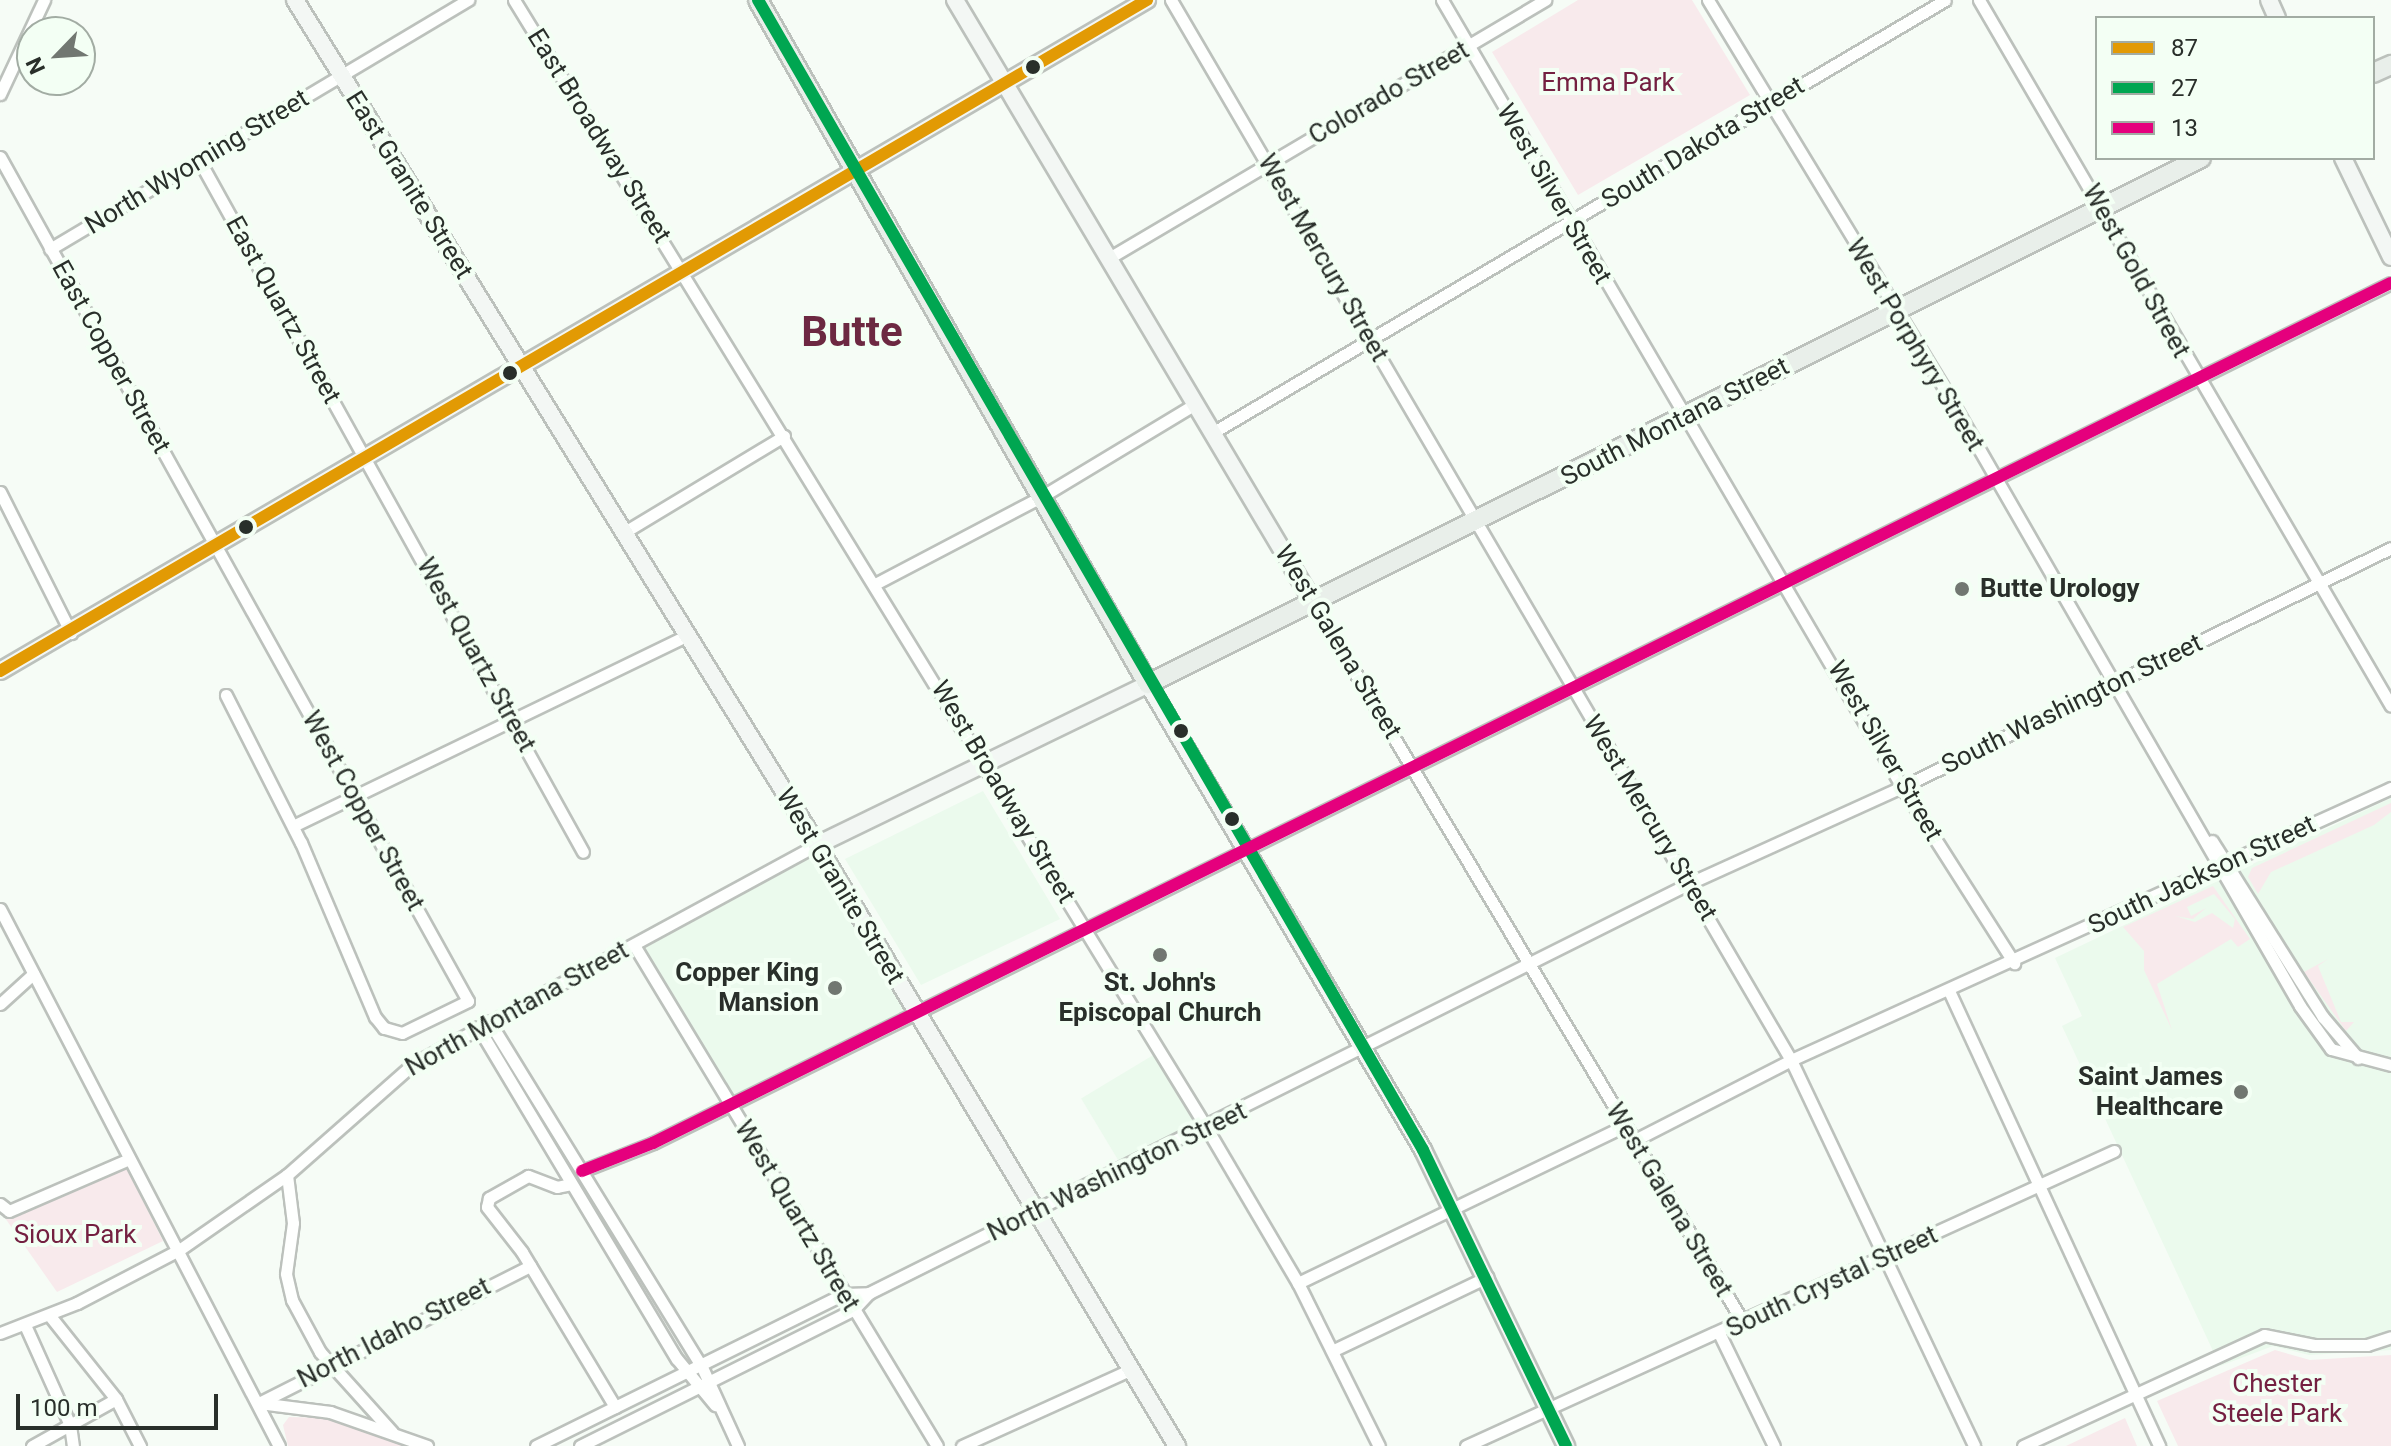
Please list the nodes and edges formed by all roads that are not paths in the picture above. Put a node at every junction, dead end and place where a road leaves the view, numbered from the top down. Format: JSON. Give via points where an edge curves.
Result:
{"nodes":[{"id":1,"x":44,"y":0,"type":"edge"},
{"id":2,"x":295,"y":0,"type":"edge"},
{"id":3,"x":468,"y":0,"type":"edge"},
{"id":4,"x":514,"y":0,"type":"edge"},
{"id":5,"x":758,"y":0,"type":"edge"},
{"id":6,"x":955,"y":0,"type":"edge"},
{"id":7,"x":1147,"y":0,"type":"edge"},
{"id":8,"x":1171,"y":0,"type":"edge"},
{"id":9,"x":1442,"y":0,"type":"edge"},
{"id":10,"x":1545,"y":0,"type":"edge"},
{"id":11,"x":1708,"y":0,"type":"edge"},
{"id":12,"x":1945,"y":0,"type":"edge"},
{"id":13,"x":1979,"y":0,"type":"edge"},
{"id":14,"x":1467,"y":47,"type":"junction"},
{"id":15,"x":342,"y":76,"type":"junction"},
{"id":16,"x":1006,"y":84,"type":"junction"},
{"id":17,"x":0,"y":94,"type":"edge"},
{"id":18,"x":1769,"y":103,"type":"junction"},
{"id":19,"x":199,"y":160,"type":"junction"},
{"id":20,"x":2197,"y":160,"type":"edge"},
{"id":21,"x":2344,"y":160,"type":"edge"},
{"id":22,"x":1,"y":164,"type":"edge"},
{"id":23,"x":1268,"y":164,"type":"junction"},
{"id":24,"x":855,"y":171,"type":"junction"},
{"id":25,"x":2103,"y":207,"type":"junction"},
{"id":26,"x":1569,"y":221,"type":"junction"},
{"id":27,"x":50,"y":249,"type":"junction"},
{"id":28,"x":2391,"y":257,"type":"edge"},
{"id":29,"x":1109,"y":258,"type":"junction"},
{"id":30,"x":683,"y":272,"type":"junction"},
{"id":31,"x":2391,"y":283,"type":"edge"},
{"id":32,"x":1895,"y":312,"type":"junction"},
{"id":33,"x":1370,"y":338,"type":"junction"},
{"id":34,"x":524,"y":369,"type":"junction"},
{"id":35,"x":2196,"y":381,"type":"junction"},
{"id":36,"x":1195,"y":404,"type":"junction"},
{"id":37,"x":1684,"y":418,"type":"junction"},
{"id":38,"x":1212,"y":433,"type":"junction"},
{"id":39,"x":784,"y":436,"type":"junction"},
{"id":40,"x":366,"y":461,"type":"junction"},
{"id":41,"x":1993,"y":478,"type":"junction"},
{"id":42,"x":0,"y":492,"type":"edge"},
{"id":43,"x":1041,"y":497,"type":"junction"},
{"id":44,"x":1475,"y":522,"type":"junction"},
{"id":45,"x":623,"y":533,"type":"junction"},
{"id":46,"x":218,"y":548,"type":"junction"},
{"id":47,"x":2391,"y":548,"type":"edge"},
{"id":48,"x":1787,"y":580,"type":"junction"},
{"id":49,"x":875,"y":584,"type":"junction"},
{"id":50,"x":2320,"y":584,"type":"junction"},
{"id":51,"x":1313,"y":602,"type":"junction"},
{"id":52,"x":71,"y":633,"type":"junction"},
{"id":53,"x":686,"y":636,"type":"junction"},
{"id":54,"x":0,"y":671,"type":"edge"},
{"id":55,"x":2116,"y":683,"type":"junction"},
{"id":56,"x":1148,"y":684,"type":"junction"},
{"id":57,"x":1573,"y":688,"type":"junction"},
{"id":58,"x":226,"y":695,"type":"dead end"},
{"id":59,"x":2391,"y":706,"type":"edge"},
{"id":60,"x":516,"y":723,"type":"junction"},
{"id":61,"x":985,"y":762,"type":"junction"},
{"id":62,"x":1413,"y":766,"type":"junction"},
{"id":63,"x":1902,"y":787,"type":"junction"},
{"id":64,"x":2391,"y":788,"type":"edge"},
{"id":65,"x":355,"y":796,"type":"junction"},
{"id":66,"x":293,"y":826,"type":"junction"},
{"id":67,"x":2206,"y":835,"type":"junction"},
{"id":68,"x":817,"y":845,"type":"junction"},
{"id":69,"x":1244,"y":847,"type":"junction"},
{"id":70,"x":583,"y":852,"type":"dead end"},
{"id":71,"x":2231,"y":862,"type":"junction"},
{"id":72,"x":2218,"y":867,"type":"junction"},
{"id":73,"x":1690,"y":883,"type":"junction"},
{"id":74,"x":0,"y":909,"type":"edge"},
{"id":75,"x":1084,"y":925,"type":"junction"},
{"id":76,"x":634,"y":945,"type":"junction"},
{"id":77,"x":2014,"y":963,"type":"junction"},
{"id":78,"x":1529,"y":966,"type":"junction"},
{"id":79,"x":33,"y":974,"type":"junction"},
{"id":80,"x":1950,"y":993,"type":"junction"},
{"id":81,"x":0,"y":1004,"type":"edge"},
{"id":82,"x":914,"y":1011,"type":"junction"},
{"id":83,"x":483,"y":1024,"type":"junction"},
{"id":84,"x":1364,"y":1051,"type":"junction"},
{"id":85,"x":2358,"y":1058,"type":"junction"},
{"id":86,"x":1791,"y":1060,"type":"junction"},
{"id":87,"x":2391,"y":1065,"type":"edge"},
{"id":88,"x":730,"y":1104,"type":"junction"},
{"id":89,"x":1624,"y":1126,"type":"junction"},
{"id":90,"x":1206,"y":1127,"type":"junction"},
{"id":91,"x":1633,"y":1141,"type":"junction"},
{"id":92,"x":2114,"y":1151,"type":"dead end"},
{"id":93,"x":129,"y":1159,"type":"junction"},
{"id":94,"x":582,"y":1171,"type":"junction"},
{"id":95,"x":287,"y":1175,"type":"junction"},
{"id":96,"x":571,"y":1184,"type":"junction"},
{"id":97,"x":2039,"y":1187,"type":"junction"},
{"id":98,"x":4,"y":1207,"type":"edge"},
{"id":99,"x":1454,"y":1207,"type":"junction"},
{"id":100,"x":1037,"y":1212,"type":"junction"},
{"id":101,"x":179,"y":1250,"type":"junction"},
{"id":102,"x":1886,"y":1255,"type":"junction"},
{"id":103,"x":530,"y":1266,"type":"junction"},
{"id":104,"x":1487,"y":1277,"type":"junction"},
{"id":105,"x":1298,"y":1283,"type":"junction"},
{"id":106,"x":869,"y":1293,"type":"junction"},
{"id":107,"x":844,"y":1294,"type":"junction"},
{"id":108,"x":853,"y":1310,"type":"junction"},
{"id":109,"x":53,"y":1314,"type":"junction"},
{"id":110,"x":1744,"y":1324,"type":"junction"},
{"id":111,"x":25,"y":1325,"type":"junction"},
{"id":112,"x":0,"y":1333,"type":"edge"},
{"id":113,"x":1720,"y":1335,"type":"junction"},
{"id":114,"x":2391,"y":1337,"type":"edge"},
{"id":115,"x":1334,"y":1350,"type":"junction"},
{"id":116,"x":330,"y":1364,"type":"junction"},
{"id":117,"x":701,"y":1365,"type":"junction"},
{"id":118,"x":1132,"y":1369,"type":"junction"},
{"id":119,"x":688,"y":1372,"type":"junction"},
{"id":120,"x":710,"y":1382,"type":"junction"},
{"id":121,"x":697,"y":1390,"type":"junction"},
{"id":122,"x":2134,"y":1393,"type":"junction"},
{"id":123,"x":116,"y":1399,"type":"junction"},
{"id":124,"x":259,"y":1403,"type":"junction"},
{"id":125,"x":715,"y":1406,"type":"junction"},
{"id":126,"x":615,"y":1407,"type":"junction"},
{"id":127,"x":1548,"y":1407,"type":"junction"},
{"id":128,"x":70,"y":1425,"type":"junction"},
{"id":129,"x":392,"y":1432,"type":"junction"},
{"id":130,"x":32,"y":1446,"type":"edge"},
{"id":131,"x":73,"y":1446,"type":"edge"},
{"id":132,"x":140,"y":1446,"type":"edge"},
{"id":133,"x":279,"y":1446,"type":"edge"},
{"id":134,"x":427,"y":1446,"type":"edge"},
{"id":135,"x":536,"y":1446,"type":"edge"},
{"id":136,"x":580,"y":1446,"type":"edge"},
{"id":137,"x":738,"y":1446,"type":"edge"},
{"id":138,"x":937,"y":1446,"type":"edge"},
{"id":139,"x":962,"y":1446,"type":"edge"},
{"id":140,"x":1177,"y":1446,"type":"edge"},
{"id":141,"x":1379,"y":1446,"type":"edge"},
{"id":142,"x":1466,"y":1446,"type":"edge"},
{"id":143,"x":1566,"y":1446,"type":"edge"},
{"id":144,"x":1774,"y":1446,"type":"edge"},
{"id":145,"x":1974,"y":1446,"type":"edge"},
{"id":146,"x":2023,"y":1446,"type":"edge"},
{"id":147,"x":2159,"y":1446,"type":"edge"}],
"edges":[{"from":1,"to":17,"type":"street"},
{"from":2,"to":15,"type":"street","name":"East Granite Street"},
{"from":3,"to":15,"type":"street","name":"North Wyoming Street"},
{"from":4,"to":30,"type":"street","name":"East Broadway Street"},
{"from":5,"to":24,"type":"main road"},
{"from":6,"to":16,"type":"street","name":"West Galena Street"},
{"from":7,"to":16,"type":"street"},
{"from":8,"to":23,"type":"street","name":"West Mercury Street"},
{"from":9,"to":14,"type":"street","name":"West Silver Street"},
{"from":10,"to":14,"type":"street","name":"Colorado Street"},
{"from":11,"to":18,"type":"street","name":"West Porphyry Street"},
{"from":12,"to":18,"type":"street","name":"South Dakota Street"},
{"from":13,"to":25,"type":"street","name":"West Gold Street"},
{"from":14,"to":23,"type":"street","name":"Colorado Street"},
{"from":14,"to":26,"type":"street","name":"West Silver Street"},
{"from":15,"to":19,"type":"street","name":"North Wyoming Street"},
{"from":15,"to":34,"type":"street","name":"East Granite Street"},
{"from":16,"to":24,"type":"street"},
{"from":16,"to":29,"type":"street","name":"West Galena Street"},
{"from":18,"to":26,"type":"street","name":"South Dakota Street"},
{"from":18,"to":32,"type":"street","name":"West Porphyry Street"},
{"from":19,"to":27,"type":"street","name":"North Wyoming Street"},
{"from":19,"to":40,"type":"street","name":"East Quartz Street"},
{"from":20,"to":25,"type":"main road","name":"South Montana Street"},
{"from":21,"to":28,"type":"street"},
{"from":22,"to":27,"type":"street","name":"East Copper Street"},
{"from":23,"to":29,"type":"street","name":"Colorado Street"},
{"from":23,"to":33,"type":"street","name":"West Mercury Street"},
{"from":24,"to":30,"type":"street"},
{"from":24,"to":43,"type":"main road"},
{"from":25,"to":32,"type":"main road","name":"South Montana Street"},
{"from":25,"to":35,"type":"street","name":"West Gold Street"},
{"from":26,"to":33,"type":"street","name":"South Dakota Street"},
{"from":26,"to":37,"type":"street","name":"West Silver Street"},
{"from":27,"to":46,"type":"street","name":"East Copper Street"},
{"from":29,"to":36,"type":"street","name":"West Galena Street"},
{"from":30,"to":34,"type":"street"},
{"from":30,"to":39,"type":"street","name":"West Broadway Street"},
{"from":31,"to":35,"type":"street"},
{"from":32,"to":37,"type":"main road","name":"South Montana Street"},
{"from":32,"to":41,"type":"street","name":"West Porphyry Street"},
{"from":33,"to":38,"type":"street","name":"South Dakota Street"},
{"from":33,"to":44,"type":"street","name":"West Mercury Street"},
{"from":34,"to":40,"type":"street"},
{"from":34,"to":45,"type":"street","name":"West Granite Street"},
{"from":35,"to":41,"type":"street"},
{"from":35,"to":50,"type":"street","name":"West Gold Street"},
{"from":36,"to":38,"type":"street","name":"West Galena Street"},
{"from":36,"to":43,"type":"street"},
{"from":37,"to":44,"type":"main road","name":"South Montana Street"},
{"from":37,"to":48,"type":"street","name":"West Silver Street"},
{"from":38,"to":51,"type":"street","name":"West Galena Street"},
{"from":39,"to":45,"type":"street"},
{"from":39,"to":49,"type":"street","name":"West Broadway Street"},
{"from":40,"to":46,"type":"street"},
{"from":40,"to":60,"type":"street","name":"West Quartz Street"},
{"from":41,"to":48,"type":"street"},
{"from":41,"to":55,"type":"street","name":"West Porphyry Street"},
{"from":42,"to":52,"type":"street"},
{"from":43,"to":49,"type":"street"},
{"from":43,"to":56,"type":"main road"},
{"from":44,"to":51,"type":"main road","name":"South Montana Street"},
{"from":44,"to":57,"type":"street","name":"West Mercury Street"},
{"from":45,"to":53,"type":"street","name":"West Granite Street"},
{"from":46,"to":52,"type":"street"},
{"from":46,"to":65,"type":"street","name":"West Copper Street"},
{"from":47,"to":50,"type":"street","name":"South Washington Street"},
{"from":48,"to":57,"type":"street"},
{"from":48,"to":63,"type":"street","name":"West Silver Street"},
{"from":49,"to":61,"type":"street","name":"West Broadway Street"},
{"from":50,"to":55,"type":"street","name":"South Washington Street"},
{"from":50,"to":59,"type":"street","name":"West Gold Street"},
{"from":51,"to":56,"type":"main road","name":"South Montana Street"},
{"from":51,"to":62,"type":"street","name":"West Galena Street"},
{"from":52,"to":54,"type":"street"},
{"from":53,"to":60,"type":"street"},
{"from":53,"to":68,"type":"street","name":"West Granite Street"},
{"from":55,"to":63,"type":"street","name":"South Washington Street"},
{"from":55,"to":67,"type":"street","name":"West Porphyry Street"},
{"from":56,"to":61,"type":"street","name":"North Montana Street"},
{"from":56,"to":69,"type":"street"},
{"from":57,"to":62,"type":"street"},
{"from":57,"to":73,"type":"street","name":"West Mercury Street"},
{"from":58,"to":66,"type":"street"},
{"from":60,"to":65,"type":"street"},
{"from":60,"to":70,"type":"street","name":"West Quartz Street"},
{"from":61,"to":68,"type":"street","name":"North Montana Street"},
{"from":61,"to":75,"type":"street","name":"West Broadway Street"},
{"from":62,"to":69,"type":"street"},
{"from":62,"to":78,"type":"street","name":"West Galena Street"},
{"from":63,"to":73,"type":"street","name":"South Washington Street"},
{"from":63,"to":77,"type":"street","name":"West Silver Street"},
{"from":64,"to":71,"type":"street","name":"South Jackson Street"},
{"from":65,"to":66,"type":"street"},
{"from":65,"to":66,"type":"street","name":"West Copper Street","via":[[468,1001],[410,1031],[392,1032],[375,1017]]},
{"from":67,"to":71,"type":"street","name":"West Porphyry Street"},
{"from":67,"to":72,"type":"street","name":"West Porphyry Street"},
{"from":68,"to":76,"type":"street","name":"North Montana Street","via":[[654,928]]},
{"from":68,"to":82,"type":"street","name":"West Granite Street"},
{"from":69,"to":75,"type":"street"},
{"from":69,"to":84,"type":"street"},
{"from":71,"to":72,"type":"street","name":"South Jackson Street"},
{"from":71,"to":85,"type":"street","via":[[2323,1017]]},
{"from":72,"to":77,"type":"street","name":"South Jackson Street"},
{"from":72,"to":85,"type":"street","via":[[2323,1042]]},
{"from":73,"to":78,"type":"street","name":"South Washington Street"},
{"from":73,"to":86,"type":"street","name":"West Mercury Street"},
{"from":74,"to":79,"type":"street"},
{"from":75,"to":82,"type":"street"},
{"from":75,"to":90,"type":"street","name":"West Broadway Street"},
{"from":76,"to":83,"type":"street","name":"North Montana Street"},
{"from":76,"to":88,"type":"street","name":"West Quartz Street"},
{"from":77,"to":80,"type":"street"},
{"from":78,"to":84,"type":"street","name":"South Washington Street"},
{"from":78,"to":89,"type":"street","name":"West Galena Street"},
{"from":79,"to":81,"type":"street"},
{"from":79,"to":93,"type":"street"},
{"from":80,"to":86,"type":"street"},
{"from":80,"to":97,"type":"street"},
{"from":82,"to":88,"type":"street"},
{"from":82,"to":100,"type":"street","name":"West Granite Street"},
{"from":83,"to":94,"type":"street"},
{"from":83,"to":95,"type":"street","name":"North Montana Street","via":[[391,1080]]},
{"from":83,"to":96,"type":"street"},
{"from":84,"to":90,"type":"street","name":"North Washington Street"},
{"from":84,"to":99,"type":"street"},
{"from":85,"to":87,"type":"street"},
{"from":86,"to":91,"type":"street"},
{"from":86,"to":102,"type":"street","name":"West Mercury Street"},
{"from":88,"to":94,"type":"street"},
{"from":88,"to":107,"type":"street","name":"West Quartz Street"},
{"from":89,"to":91,"type":"street","name":"West Galena Street"},
{"from":89,"to":99,"type":"street"},
{"from":90,"to":100,"type":"street","name":"North Washington Street"},
{"from":90,"to":105,"type":"street","name":"West Broadway Street"},
{"from":91,"to":110,"type":"street","name":"West Galena Street"},
{"from":92,"to":97,"type":"street","name":"South Crystal Street"},
{"from":93,"to":98,"type":"street"},
{"from":93,"to":101,"type":"street"},
{"from":94,"to":117,"type":"street"},
{"from":95,"to":101,"type":"street","name":"North Montana Street"},
{"from":95,"to":116,"type":"street","via":[[293,1223],[287,1285]]},
{"from":96,"to":103,"type":"street","via":[[557,1187],[528,1176],[487,1203],[499,1228]]},
{"from":96,"to":119,"type":"street"},
{"from":97,"to":102,"type":"street","name":"South Crystal Street"},
{"from":97,"to":122,"type":"street"},
{"from":99,"to":104,"type":"street"},
{"from":99,"to":105,"type":"street"},
{"from":100,"to":106,"type":"street","name":"North Washington Street"},
{"from":100,"to":118,"type":"street","name":"West Granite Street"},
{"from":101,"to":109,"type":"street","name":"North Montana Street"},
{"from":101,"to":124,"type":"street"},
{"from":102,"to":110,"type":"street","name":"South Crystal Street"},
{"from":102,"to":145,"type":"street","name":"West Mercury Street"},
{"from":103,"to":116,"type":"street","name":"North Idaho Street"},
{"from":103,"to":126,"type":"street"},
{"from":104,"to":115,"type":"street"},
{"from":104,"to":127,"type":"street"},
{"from":105,"to":115,"type":"street","name":"West Broadway Street"},
{"from":106,"to":107,"type":"street","name":"North Washington Street"},
{"from":106,"to":108,"type":"street","name":"North Washington Street"},
{"from":107,"to":108,"type":"street","name":"West Quartz Street"},
{"from":107,"to":117,"type":"street","name":"North Washington Street"},
{"from":108,"to":120,"type":"street","name":"North Washington Street"},
{"from":108,"to":138,"type":"street","name":"West Quartz Street"},
{"from":109,"to":111,"type":"street","name":"North Montana Street"},
{"from":109,"to":123,"type":"street"},
{"from":110,"to":113,"type":"street","name":"South Crystal Street"},
{"from":111,"to":112,"type":"street","name":"North Montana Street"},
{"from":111,"to":128,"type":"street"},
{"from":113,"to":127,"type":"street","name":"South Crystal Street"},
{"from":113,"to":144,"type":"street","name":"West Galena Street"},
{"from":114,"to":122,"type":"street","via":[[2377,1344],[2314,1345],[2264,1335]]},
{"from":115,"to":141,"type":"street","name":"West Broadway Street"},
{"from":116,"to":124,"type":"street","name":"North Idaho Street"},
{"from":116,"to":129,"type":"street"},
{"from":117,"to":119,"type":"street","name":"North Washington Street"},
{"from":117,"to":120,"type":"street"},
{"from":118,"to":139,"type":"street"},
{"from":118,"to":140,"type":"street","name":"West Granite Street"},
{"from":119,"to":121,"type":"street"},
{"from":119,"to":126,"type":"street","name":"North Washington Street"},
{"from":120,"to":121,"type":"street","name":"North Washington Street"},
{"from":120,"to":125,"type":"street"},
{"from":121,"to":125,"type":"street"},
{"from":121,"to":136,"type":"street","name":"North Washington Street"},
{"from":122,"to":146,"type":"street"},
{"from":122,"to":147,"type":"street"},
{"from":123,"to":128,"type":"street"},
{"from":123,"to":132,"type":"street"},
{"from":124,"to":129,"type":"street","via":[[330,1412]]},
{"from":124,"to":133,"type":"street"},
{"from":125,"to":137,"type":"street"},
{"from":126,"to":135,"type":"street","name":"North Washington Street"},
{"from":127,"to":142,"type":"street","name":"South Crystal Street"},
{"from":127,"to":143,"type":"street"},
{"from":128,"to":130,"type":"street"},
{"from":128,"to":131,"type":"street"},
{"from":129,"to":134,"type":"street"}]}
